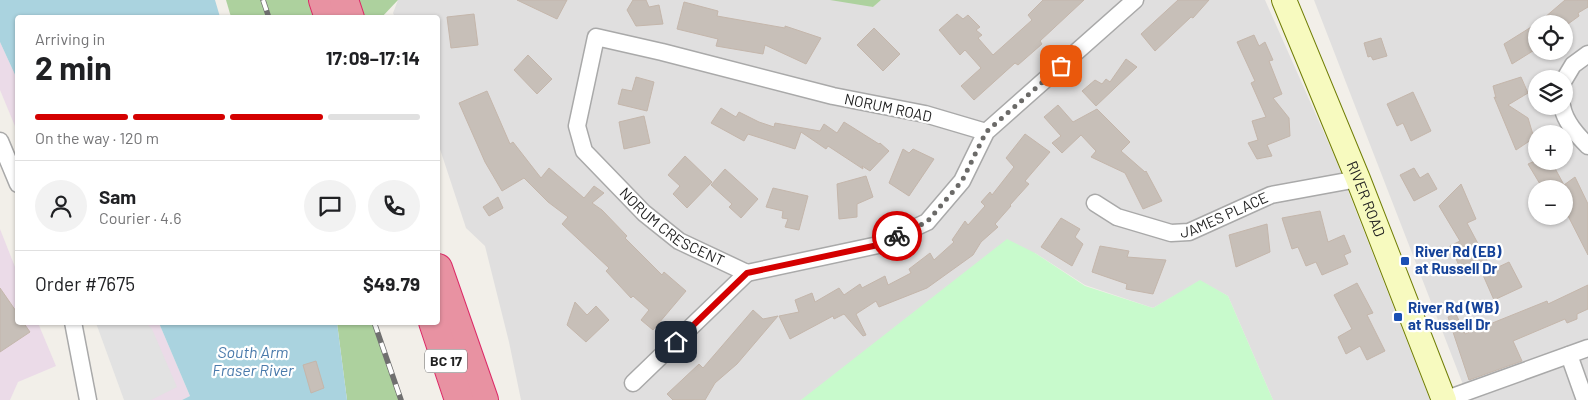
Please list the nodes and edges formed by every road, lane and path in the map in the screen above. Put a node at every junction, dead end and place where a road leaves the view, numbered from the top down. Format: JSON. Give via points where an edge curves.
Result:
{"nodes":[{"id":1,"x":323,"y":0,"type":"edge"},
{"id":2,"x":344,"y":0,"type":"edge"},
{"id":3,"x":1135,"y":0,"type":"edge"},
{"id":4,"x":1284,"y":0,"type":"edge"},
{"id":5,"x":328,"y":15,"type":"edge"},
{"id":6,"x":349,"y":15,"type":"edge"},
{"id":7,"x":596,"y":37,"type":"joint"},
{"id":8,"x":1588,"y":54,"type":"edge"},
{"id":9,"x":1570,"y":70,"type":"edge"},
{"id":10,"x":1564,"y":115,"type":"edge"},
{"id":11,"x":986,"y":132,"type":"junction"},
{"id":12,"x":0,"y":141,"type":"edge"},
{"id":13,"x":1588,"y":146,"type":"edge"},
{"id":14,"x":15,"y":177,"type":"edge"},
{"id":15,"x":1358,"y":179,"type":"junction"},
{"id":16,"x":1095,"y":202,"type":"dead end"},
{"id":17,"x":747,"y":273,"type":"junction"},
{"id":18,"x":440,"y":274,"type":"edge"},
{"id":19,"x":75,"y":325,"type":"edge"},
{"id":20,"x":434,"y":325,"type":"edge"},
{"id":21,"x":1588,"y":348,"type":"edge"},
{"id":22,"x":1570,"y":355,"type":"junction"},
{"id":23,"x":633,"y":383,"type":"dead end"},
{"id":24,"x":88,"y":400,"type":"edge"},
{"id":25,"x":459,"y":400,"type":"edge"},
{"id":26,"x":484,"y":400,"type":"edge"},
{"id":27,"x":1444,"y":400,"type":"edge"},
{"id":28,"x":1586,"y":400,"type":"edge"}],
"edges":[{"from":1,"to":5,"type":"highway"},
{"from":2,"to":6,"type":"highway"},
{"from":3,"to":11,"type":"street"},
{"from":4,"to":15,"type":"street","name":"RIVER ROAD"},
{"from":7,"to":11,"type":"street","name":"NORUM ROAD","via":[[833,96],[925,114]]},
{"from":7,"to":17,"type":"street","name":"NORUM CRESCENT","via":[[577,126],[584,151],[644,213],[679,241]]},
{"from":8,"to":9,"type":"street"},
{"from":10,"to":13,"type":"street"},
{"from":11,"to":17,"type":"street","via":[[962,181],[927,222],[878,245]]},
{"from":12,"to":14,"type":"street"},
{"from":15,"to":16,"type":"street","name":"JAMES PLACE","via":[[1271,195],[1189,232],[1171,233],[1117,217]]},
{"from":15,"to":27,"type":"street","name":"RIVER ROAD"},
{"from":17,"to":23,"type":"street"},
{"from":18,"to":26,"type":"highway","number":"BC 17"},
{"from":19,"to":24,"type":"street"},
{"from":20,"to":25,"type":"highway","number":"BC 17"},
{"from":21,"to":22,"type":"street"},
{"from":22,"to":27,"type":"street"},
{"from":22,"to":28,"type":"street"}]}
